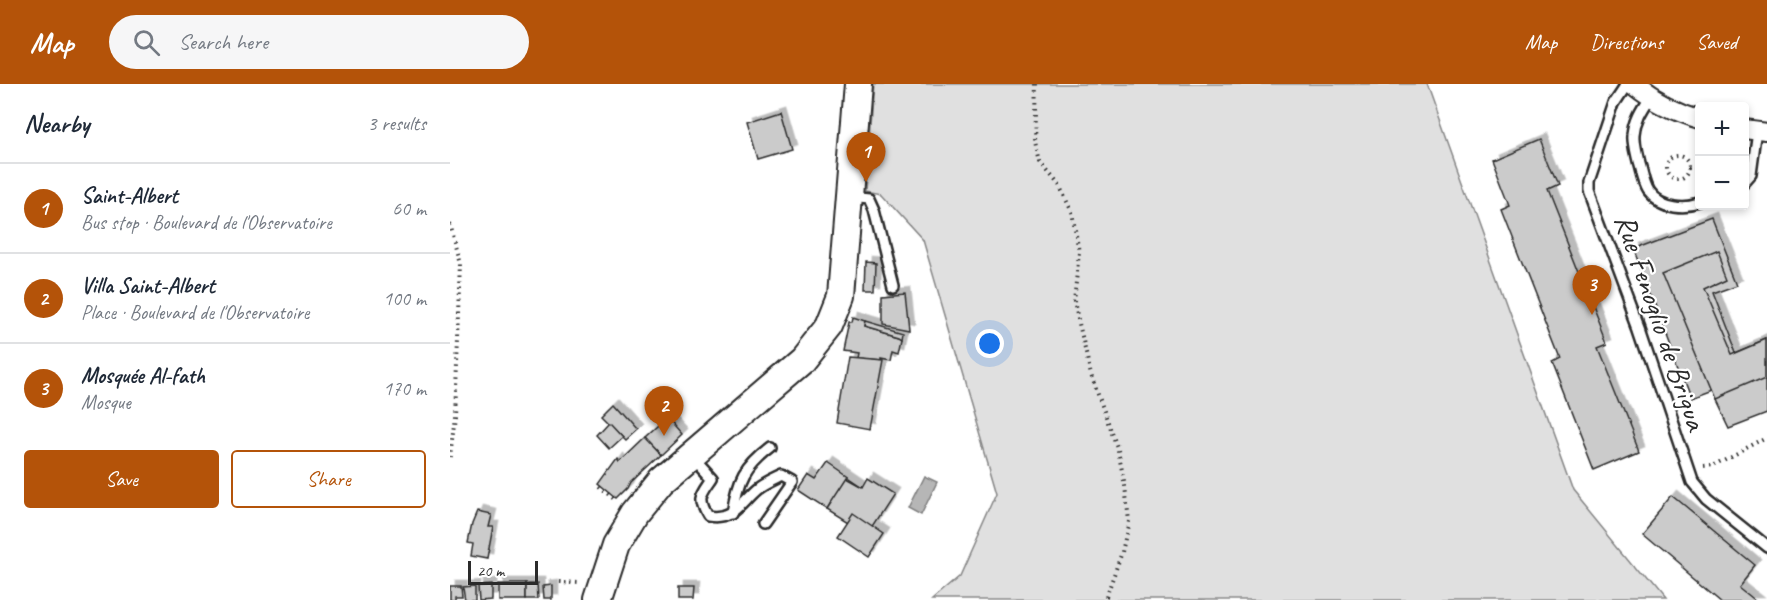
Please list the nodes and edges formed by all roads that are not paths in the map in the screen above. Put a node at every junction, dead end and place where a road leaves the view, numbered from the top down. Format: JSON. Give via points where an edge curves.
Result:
{"nodes":[{"id":1,"x":858,"y":84,"type":"edge"},
{"id":2,"x":1628,"y":84,"type":"edge"},
{"id":3,"x":1634,"y":84,"type":"edge"},
{"id":4,"x":1651,"y":98,"type":"junction"},
{"id":5,"x":1695,"y":116,"type":"edge"},
{"id":6,"x":1756,"y":130,"type":"edge"},
{"id":7,"x":1749,"y":178,"type":"edge"},
{"id":8,"x":850,"y":197,"type":"junction"},
{"id":9,"x":1695,"y":203,"type":"edge"},
{"id":10,"x":893,"y":285,"type":"dead end"},
{"id":11,"x":770,"y":448,"type":"dead end"},
{"id":12,"x":692,"y":455,"type":"junction"},
{"id":13,"x":734,"y":513,"type":"junction"},
{"id":14,"x":763,"y":524,"type":"dead end"},
{"id":15,"x":1767,"y":548,"type":"edge"},
{"id":16,"x":592,"y":592,"type":"edge"}],
"edges":[{"from":1,"to":8,"type":"main road"},
{"from":2,"to":15,"type":"lane","name":"Rue Fenoglio de Brigua","via":[[1616,102],[1588,187],[1640,327],[1686,470],[1698,492]]},
{"from":3,"to":4,"type":"street"},
{"from":4,"to":5,"type":"street"},
{"from":4,"to":9,"type":"lane","via":[[1638,119],[1635,137],[1644,183],[1649,193],[1662,201],[1676,205]]},
{"from":6,"to":7,"type":"lane"},
{"from":8,"to":10,"type":"lane","via":[[869,200],[874,210]]},
{"from":8,"to":12,"type":"main road","via":[[841,296],[829,326],[802,360]]},
{"from":11,"to":13,"type":"lane","via":[[753,461],[737,487]]},
{"from":12,"to":13,"type":"lane","via":[[713,478],[702,494],[702,507],[708,516],[719,518]]},
{"from":12,"to":16,"type":"main road","via":[[661,481],[635,513]]},
{"from":13,"to":14,"type":"lane","via":[[757,489],[781,476],[792,482]]}]}
